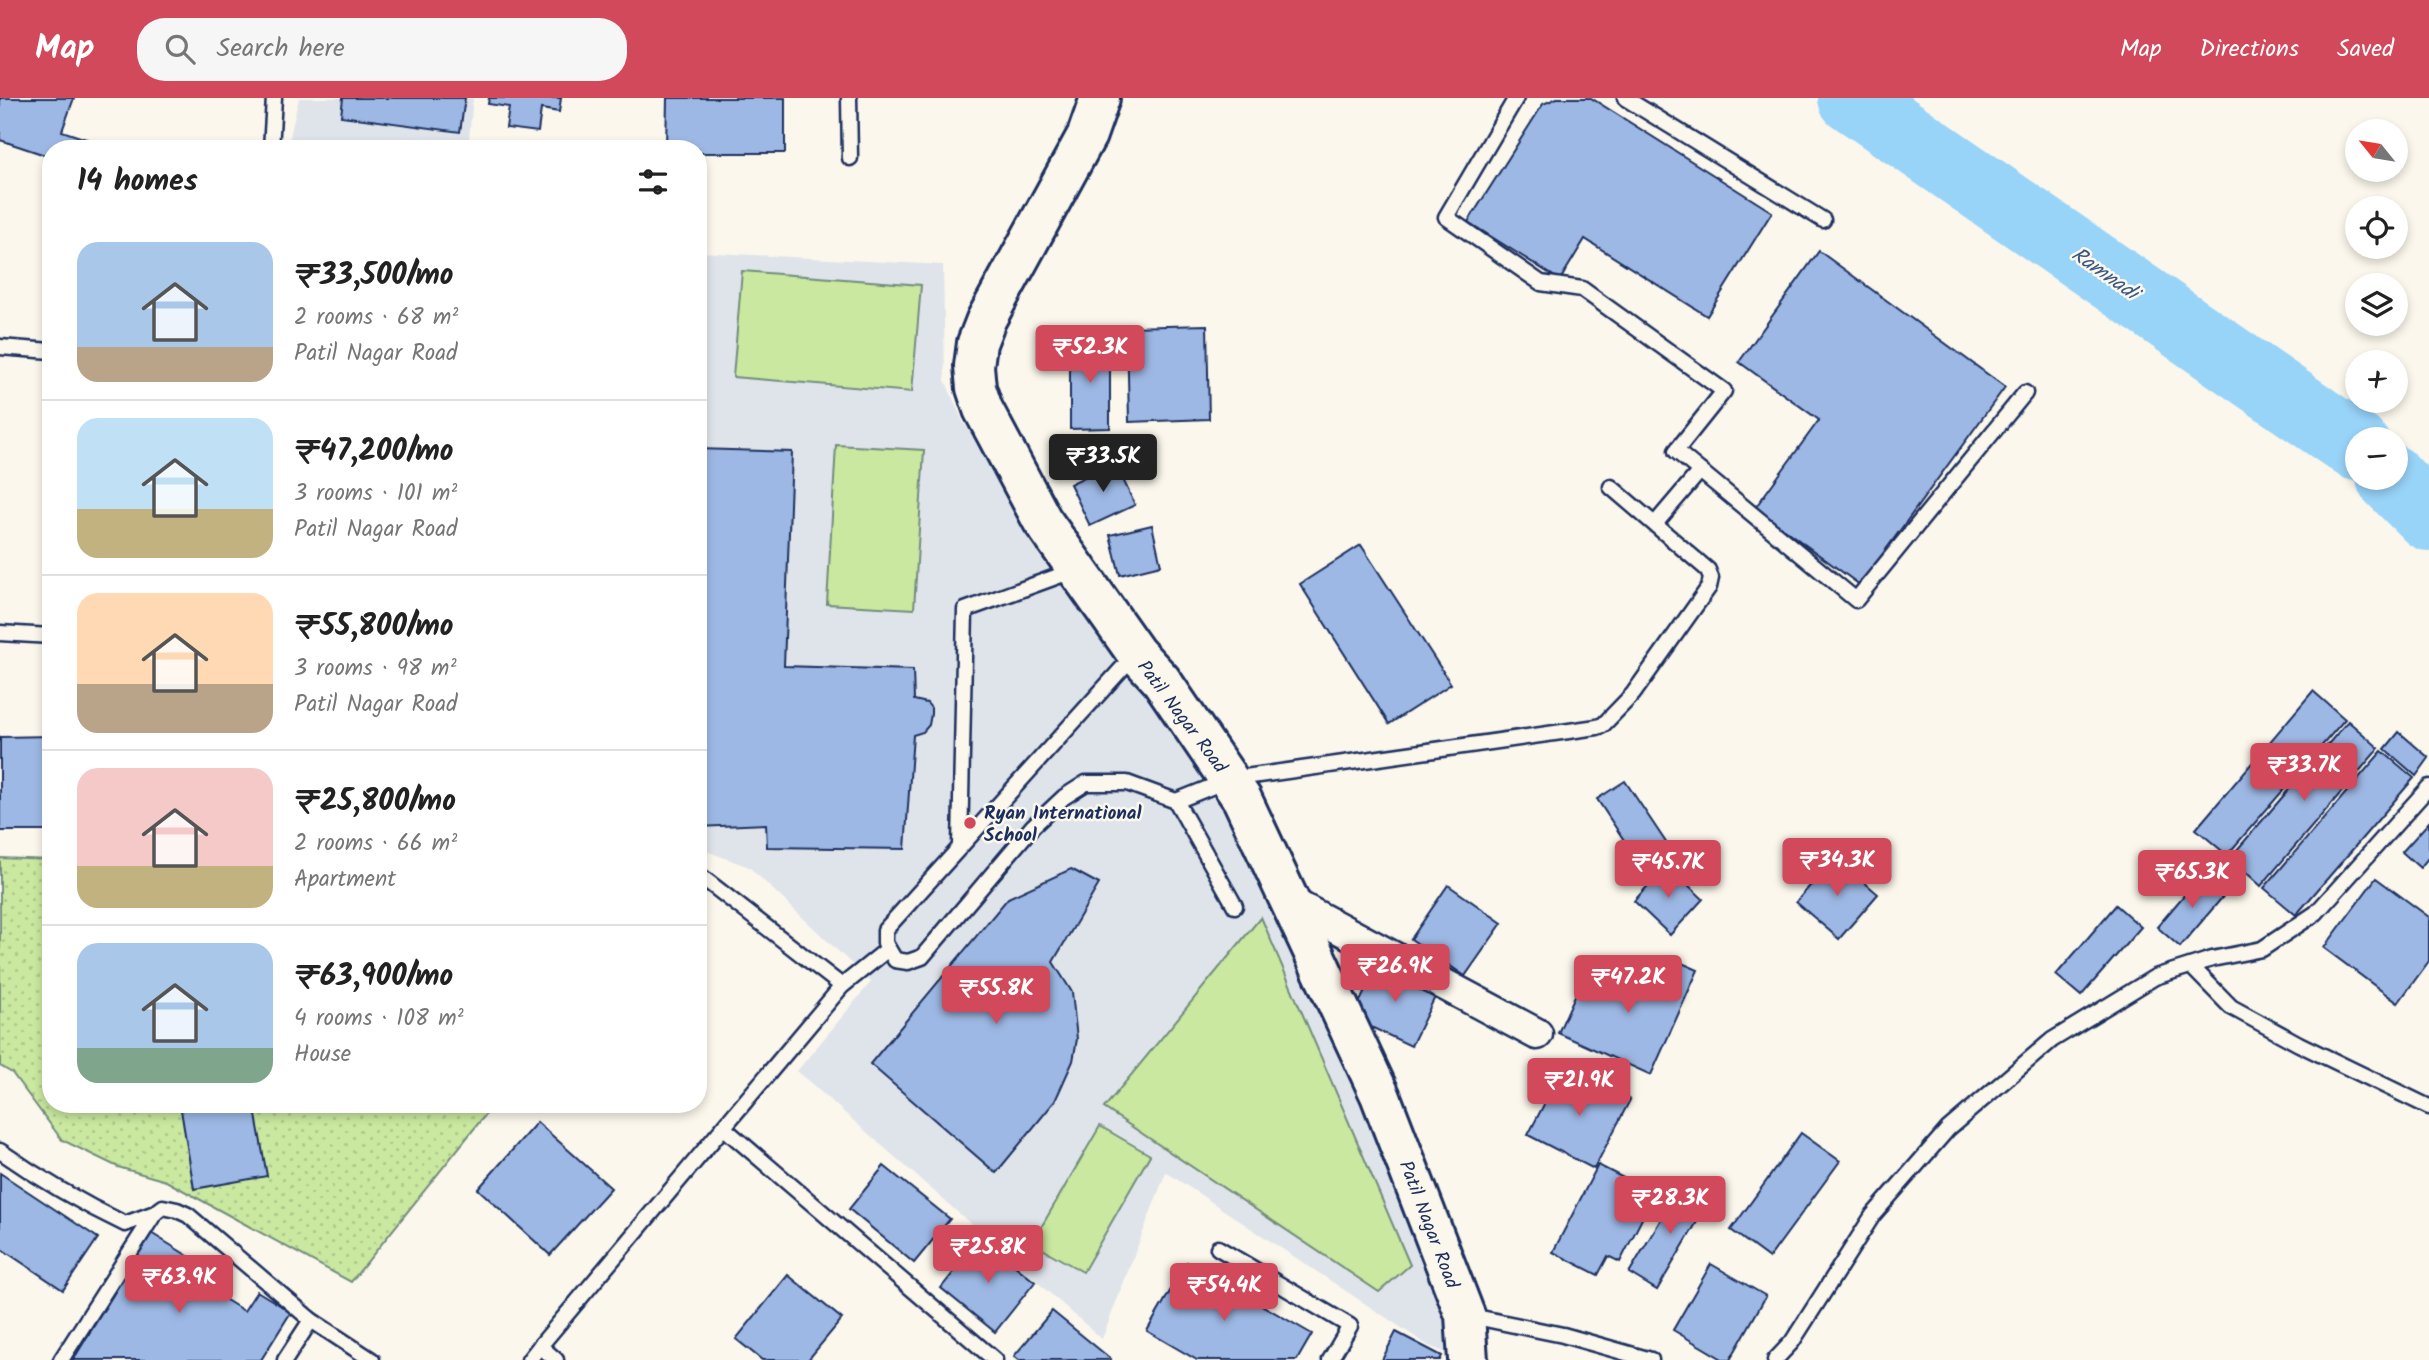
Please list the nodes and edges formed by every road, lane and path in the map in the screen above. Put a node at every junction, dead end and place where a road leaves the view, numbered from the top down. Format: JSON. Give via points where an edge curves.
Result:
{"nodes":[{"id":1,"x":274,"y":98,"type":"edge"},
{"id":2,"x":849,"y":98,"type":"edge"},
{"id":3,"x":1100,"y":98,"type":"edge"},
{"id":4,"x":1516,"y":98,"type":"edge"},
{"id":5,"x":1625,"y":98,"type":"edge"},
{"id":6,"x":272,"y":140,"type":"edge"},
{"id":7,"x":850,"y":158,"type":"dead end"},
{"id":8,"x":1823,"y":220,"type":"dead end"},
{"id":9,"x":0,"y":347,"type":"edge"},
{"id":10,"x":42,"y":350,"type":"edge"},
{"id":11,"x":2025,"y":393,"type":"dead end"},
{"id":12,"x":1700,"y":471,"type":"junction"},
{"id":13,"x":1611,"y":487,"type":"dead end"},
{"id":14,"x":1656,"y":524,"type":"junction"},
{"id":15,"x":1064,"y":575,"type":"dead end"},
{"id":16,"x":0,"y":633,"type":"edge"},
{"id":17,"x":42,"y":635,"type":"edge"},
{"id":18,"x":1136,"y":653,"type":"junction"},
{"id":19,"x":1231,"y":779,"type":"junction"},
{"id":20,"x":2429,"y":787,"type":"edge"},
{"id":21,"x":1177,"y":801,"type":"junction"},
{"id":22,"x":960,"y":847,"type":"junction"},
{"id":23,"x":707,"y":881,"type":"edge"},
{"id":24,"x":1292,"y":903,"type":"junction"},
{"id":25,"x":1235,"y":906,"type":"dead end"},
{"id":26,"x":888,"y":949,"type":"junction"},
{"id":27,"x":2191,"y":966,"type":"junction"},
{"id":28,"x":842,"y":986,"type":"junction"},
{"id":29,"x":1537,"y":1034,"type":"dead end"},
{"id":30,"x":2429,"y":1107,"type":"edge"},
{"id":31,"x":724,"y":1128,"type":"junction"},
{"id":32,"x":0,"y":1151,"type":"edge"},
{"id":33,"x":155,"y":1213,"type":"junction"},
{"id":34,"x":1218,"y":1248,"type":"dead end"},
{"id":35,"x":1465,"y":1315,"type":"junction"},
{"id":36,"x":312,"y":1320,"type":"junction"},
{"id":37,"x":540,"y":1346,"type":"junction"},
{"id":38,"x":1332,"y":1359,"type":"edge"},
{"id":39,"x":61,"y":1360,"type":"edge"},
{"id":40,"x":285,"y":1360,"type":"edge"},
{"id":41,"x":372,"y":1360,"type":"edge"},
{"id":42,"x":529,"y":1360,"type":"edge"},
{"id":43,"x":556,"y":1360,"type":"edge"},
{"id":44,"x":995,"y":1360,"type":"edge"},
{"id":45,"x":1468,"y":1360,"type":"edge"},
{"id":46,"x":1651,"y":1360,"type":"edge"},
{"id":47,"x":1775,"y":1360,"type":"edge"}],
"edges":[{"from":1,"to":6,"type":"lane"},
{"from":2,"to":7,"type":"lane"},
{"from":3,"to":18,"type":"street","name":"Patil Nagar Road","via":[[1087,135],[986,320],[974,366],[983,408],[1042,520]]},
{"from":4,"to":12,"type":"lane","via":[[1446,217],[1541,283],[1581,289],[1724,391],[1676,452]]},
{"from":5,"to":8,"type":"lane"},
{"from":9,"to":10,"type":"lane"},
{"from":11,"to":12,"type":"lane","via":[[1856,600]]},
{"from":12,"to":14,"type":"lane"},
{"from":13,"to":14,"type":"lane"},
{"from":14,"to":19,"type":"lane","via":[[1708,570],[1710,585],[1633,694],[1603,725]]},
{"from":15,"to":22,"type":"lane","via":[[965,610]]},
{"from":16,"to":17,"type":"lane"},
{"from":18,"to":19,"type":"street","name":"Patil Nagar Road","via":[[1161,680]]},
{"from":18,"to":22,"type":"lane"},
{"from":19,"to":21,"type":"lane"},
{"from":19,"to":24,"type":"street","name":"Patil Nagar Road"},
{"from":20,"to":27,"type":"lane","via":[[2316,913],[2262,950]]},
{"from":21,"to":25,"type":"lane"},
{"from":21,"to":26,"type":"lane","via":[[1127,783],[1086,783],[1033,826],[922,957],[895,960]]},
{"from":22,"to":26,"type":"lane","via":[[885,930]]},
{"from":23,"to":28,"type":"lane"},
{"from":24,"to":29,"type":"street"},
{"from":24,"to":35,"type":"street","name":"Patil Nagar Road","via":[[1380,1095]]},
{"from":26,"to":28,"type":"lane"},
{"from":27,"to":30,"type":"lane","via":[[2231,1007]]},
{"from":27,"to":47,"type":"lane","via":[[2155,977],[2052,1040],[1948,1129],[1873,1216],[1793,1342]]},
{"from":28,"to":31,"type":"lane"},
{"from":31,"to":37,"type":"lane"},
{"from":31,"to":44,"type":"lane"},
{"from":32,"to":33,"type":"lane","via":[[80,1202],[125,1224]]},
{"from":33,"to":36,"type":"lane","via":[[163,1207],[188,1215]]},
{"from":33,"to":39,"type":"lane"},
{"from":34,"to":38,"type":"lane","via":[[1350,1326]]},
{"from":35,"to":45,"type":"street","name":"Patil Nagar Road"},
{"from":35,"to":46,"type":"lane","via":[[1563,1335]]},
{"from":36,"to":40,"type":"lane"},
{"from":36,"to":41,"type":"lane"},
{"from":37,"to":42,"type":"lane"},
{"from":37,"to":43,"type":"lane"}]}
